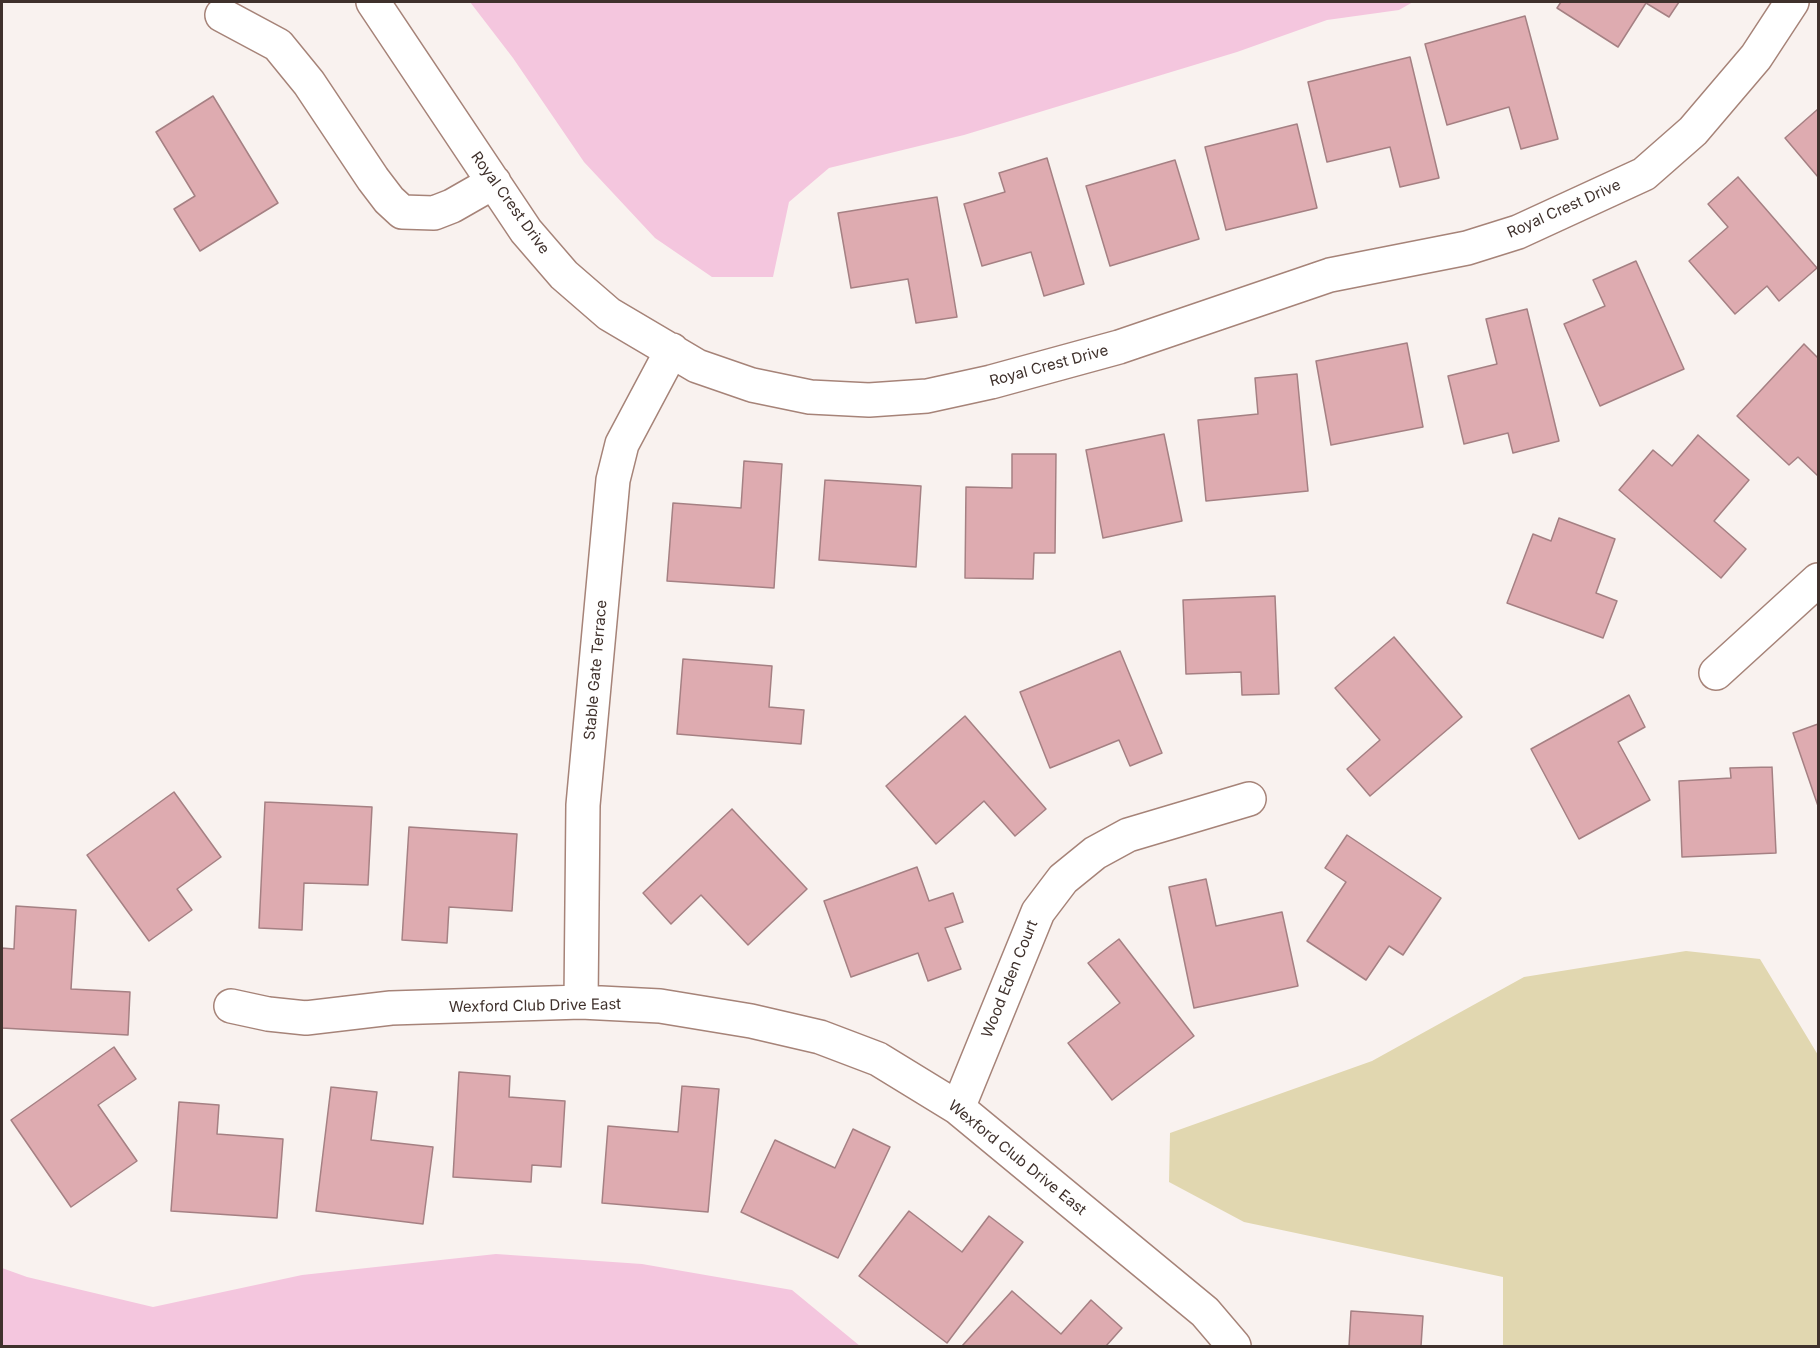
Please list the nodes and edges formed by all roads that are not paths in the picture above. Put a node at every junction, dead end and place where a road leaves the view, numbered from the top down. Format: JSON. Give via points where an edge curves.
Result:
{"nodes":[{"id":1,"x":373,"y":2,"type":"edge"},
{"id":2,"x":1792,"y":2,"type":"edge"},
{"id":3,"x":222,"y":15,"type":"dead end"},
{"id":4,"x":494,"y":182,"type":"junction"},
{"id":5,"x":672,"y":350,"type":"junction"},
{"id":6,"x":1818,"y":580,"type":"edge"},
{"id":7,"x":1716,"y":673,"type":"dead end"},
{"id":8,"x":1249,"y":799,"type":"dead end"},
{"id":9,"x":581,"y":1002,"type":"junction"},
{"id":10,"x":231,"y":1006,"type":"dead end"},
{"id":11,"x":958,"y":1108,"type":"junction"},
{"id":12,"x":1234,"y":1347,"type":"edge"}],
"edges":[{"from":1,"to":4,"type":"street","name":"Royal Crest Drive"},
{"from":2,"to":5,"type":"street","name":"Royal Crest Drive","via":[[1756,57],[1693,131],[1644,174],[1518,232],[1467,248],[1330,275],[1119,347],[927,396],[869,400],[810,397],[752,385],[697,366]]},
{"from":3,"to":4,"type":"street","via":[[278,45],[309,83],[373,179],[402,212],[434,213]]},
{"from":4,"to":5,"type":"street","name":"Royal Crest Drive","via":[[526,231],[564,275],[609,314]]},
{"from":5,"to":9,"type":"street","name":"Stable Gate Terrace","via":[[622,444],[614,480],[583,805]]},
{"from":6,"to":7,"type":"street"},
{"from":8,"to":11,"type":"street","name":"Wood Eden Court","via":[[1128,835],[1095,853],[1063,879],[1038,912]]},
{"from":9,"to":10,"type":"street","name":"Wexford Club Drive East","via":[[391,1008],[306,1018]]},
{"from":9,"to":11,"type":"street","name":"Wexford Club Drive East","via":[[660,1006],[820,1037],[878,1059]]},
{"from":11,"to":12,"type":"street","name":"Wexford Club Drive East","via":[[1205,1312]]}]}
